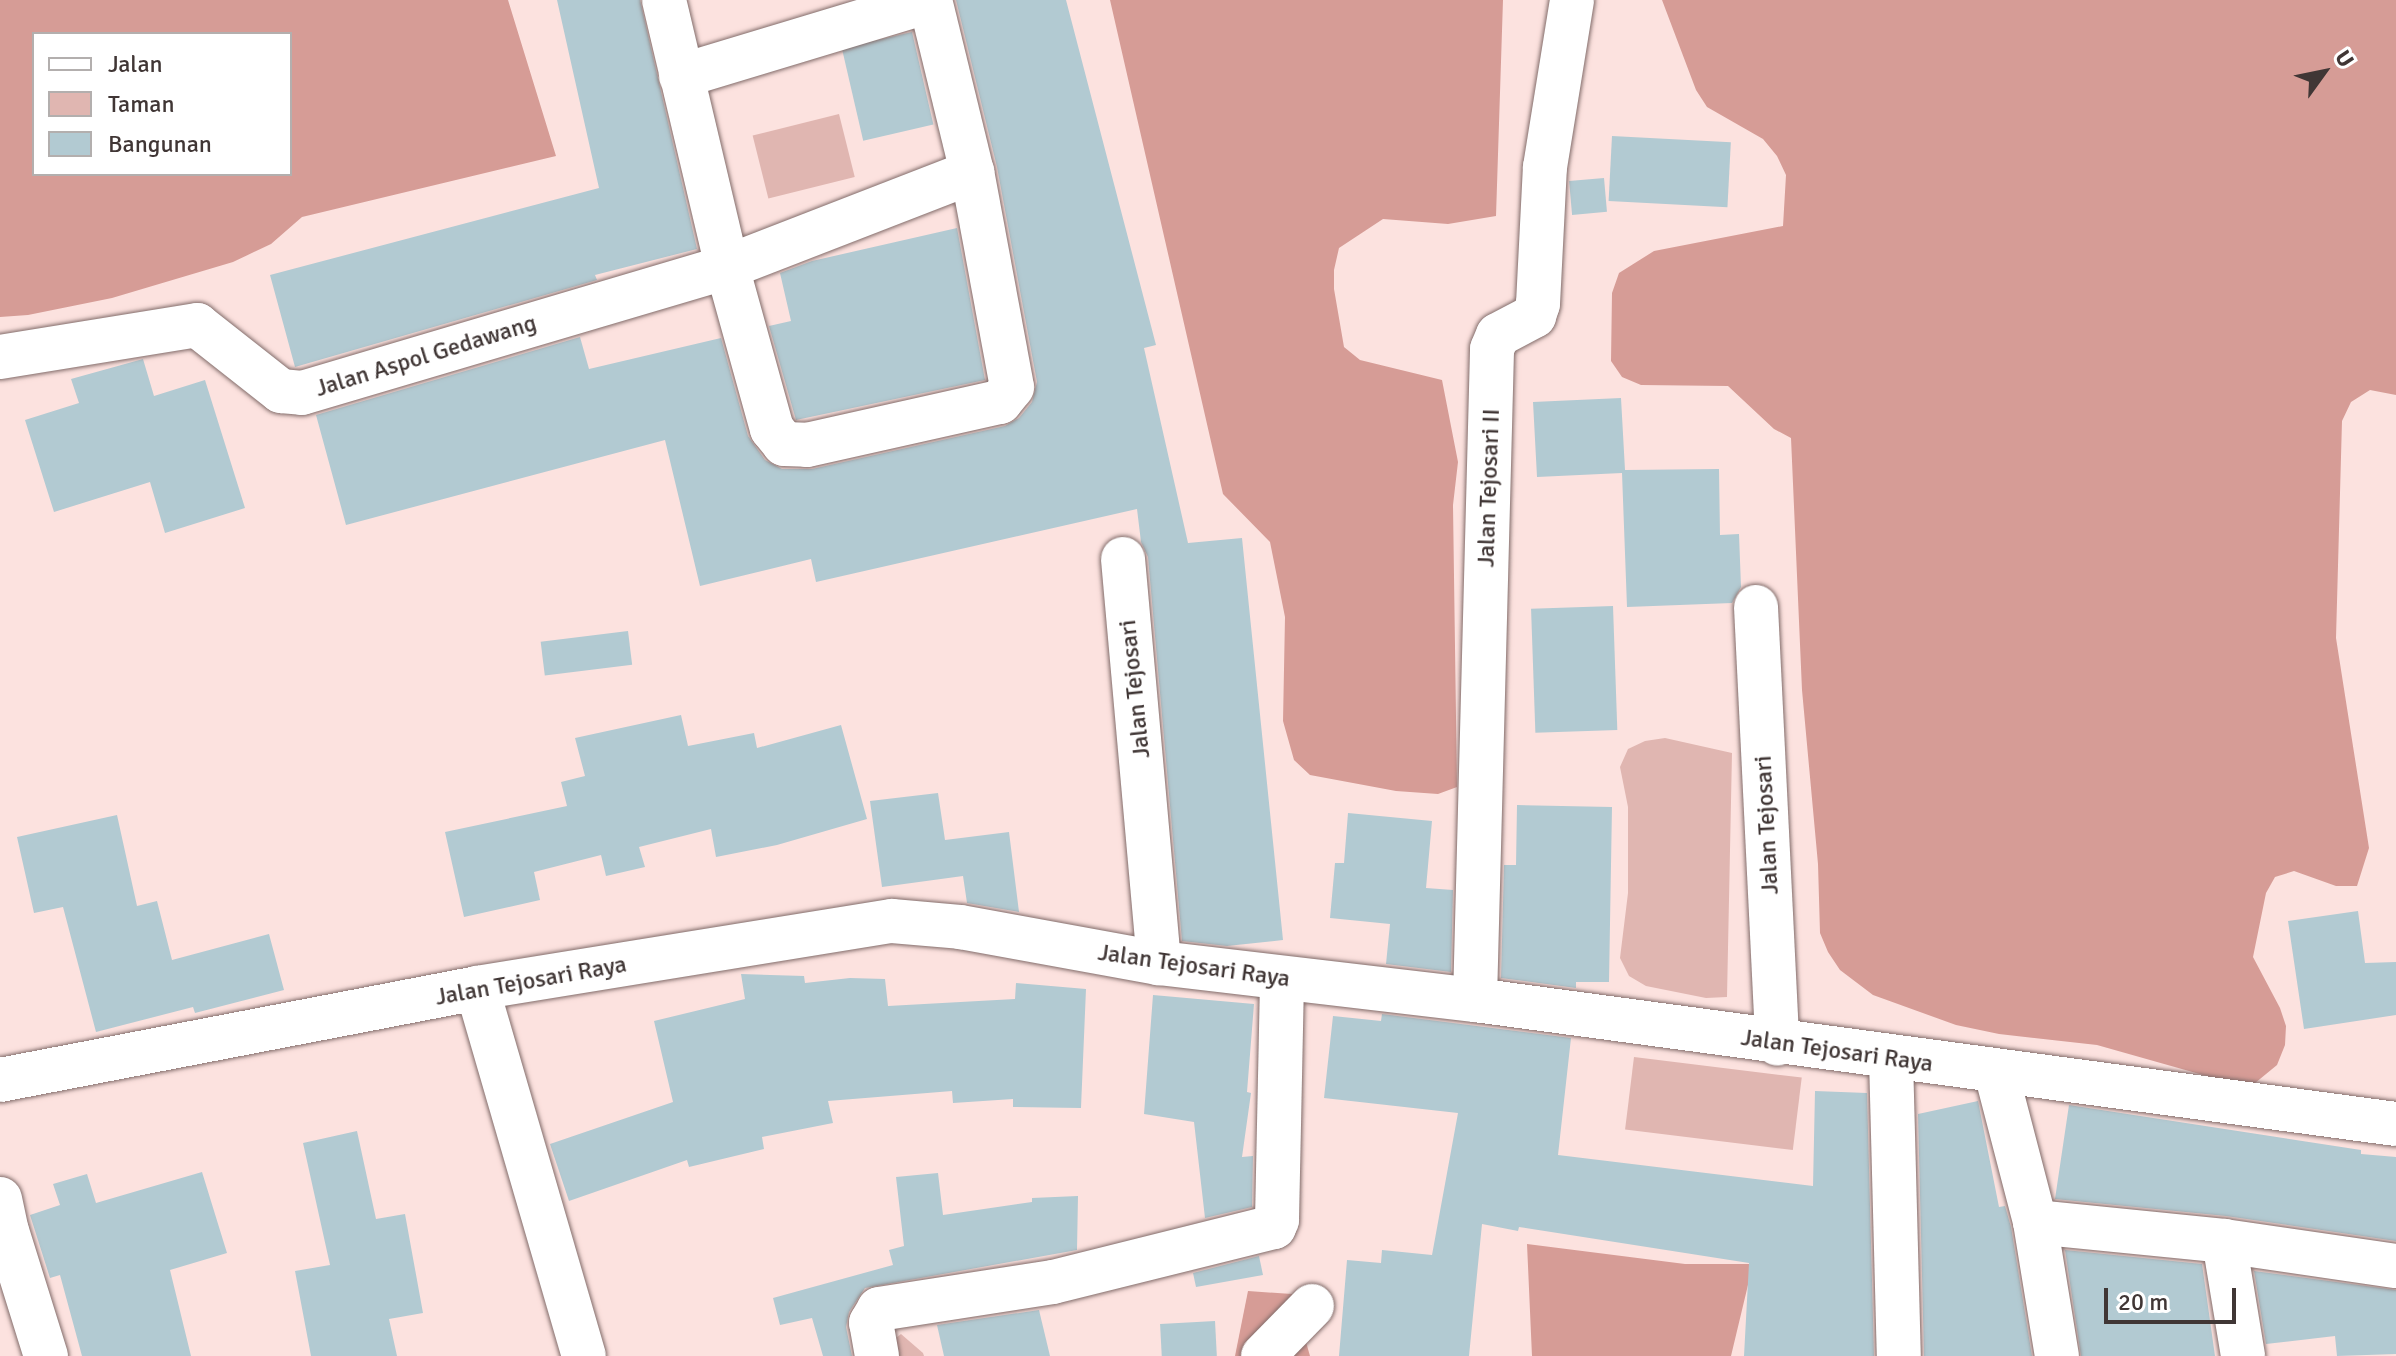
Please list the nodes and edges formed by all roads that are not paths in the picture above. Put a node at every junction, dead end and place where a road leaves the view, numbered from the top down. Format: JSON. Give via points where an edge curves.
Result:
{"nodes":[{"id":1,"x":664,"y":0,"type":"edge"},
{"id":2,"x":930,"y":0,"type":"edge"},
{"id":3,"x":1572,"y":0,"type":"edge"},
{"id":4,"x":681,"y":76,"type":"junction"},
{"id":5,"x":972,"y":172,"type":"junction"},
{"id":6,"x":727,"y":267,"type":"junction"},
{"id":7,"x":0,"y":357,"type":"edge"},
{"id":8,"x":1123,"y":559,"type":"dead end"},
{"id":9,"x":1756,"y":607,"type":"dead end"},
{"id":10,"x":1159,"y":963,"type":"junction"},
{"id":11,"x":1282,"y":979,"type":"junction"},
{"id":12,"x":477,"y":988,"type":"junction"},
{"id":13,"x":1475,"y":1000,"type":"junction"},
{"id":14,"x":1777,"y":1043,"type":"junction"},
{"id":15,"x":1891,"y":1058,"type":"junction"},
{"id":16,"x":1996,"y":1072,"type":"junction"},
{"id":17,"x":0,"y":1080,"type":"edge"},
{"id":18,"x":2396,"y":1124,"type":"edge"},
{"id":19,"x":2,"y":1221,"type":"edge"},
{"id":20,"x":2035,"y":1222,"type":"junction"},
{"id":21,"x":2224,"y":1241,"type":"junction"},
{"id":22,"x":2396,"y":1266,"type":"edge"},
{"id":23,"x":1312,"y":1306,"type":"dead end"},
{"id":24,"x":46,"y":1356,"type":"edge"},
{"id":25,"x":584,"y":1356,"type":"edge"},
{"id":26,"x":877,"y":1356,"type":"edge"},
{"id":27,"x":1263,"y":1356,"type":"edge"},
{"id":28,"x":1899,"y":1356,"type":"edge"},
{"id":29,"x":2057,"y":1356,"type":"edge"},
{"id":30,"x":2243,"y":1356,"type":"edge"}],
"edges":[{"from":1,"to":4,"type":"street"},
{"from":2,"to":4,"type":"street"},
{"from":2,"to":5,"type":"street"},
{"from":3,"to":13,"type":"street","name":"Jalan Tejosari II","via":[[1545,167],[1538,304],[1534,316],[1498,335],[1492,349]]},
{"from":4,"to":6,"type":"street"},
{"from":5,"to":6,"type":"street","name":"Jalan Aspol Gedawang"},
{"from":5,"to":6,"type":"street","via":[[1012,387],[1000,402],[807,445],[784,444],[772,429]]},
{"from":6,"to":7,"type":"street","name":"Jalan Aspol Gedawang","via":[[302,393],[281,391],[197,325]]},
{"from":8,"to":10,"type":"street","name":"Jalan Tejosari"},
{"from":9,"to":14,"type":"street","name":"Jalan Tejosari"},
{"from":10,"to":11,"type":"street","name":"Jalan Tejosari Raya"},
{"from":10,"to":12,"type":"street","name":"Jalan Tejosari Raya","via":[[960,927],[892,921]]},
{"from":11,"to":13,"type":"street","name":"Jalan Tejosari Raya"},
{"from":11,"to":26,"type":"street","via":[[1274,1227],[1053,1282],[879,1309],[871,1323]]},
{"from":12,"to":17,"type":"street","name":"Jalan Tejosari Raya"},
{"from":12,"to":25,"type":"street"},
{"from":13,"to":14,"type":"street","name":"Jalan Tejosari Raya"},
{"from":14,"to":15,"type":"street","name":"Jalan Tejosari Raya"},
{"from":15,"to":16,"type":"street","name":"Jalan Tejosari Raya"},
{"from":15,"to":28,"type":"street"},
{"from":16,"to":18,"type":"street","name":"Jalan Tejosari Raya"},
{"from":16,"to":20,"type":"street"},
{"from":19,"to":24,"type":"street"},
{"from":20,"to":21,"type":"street"},
{"from":20,"to":29,"type":"street"},
{"from":21,"to":22,"type":"street"},
{"from":21,"to":30,"type":"street"},
{"from":23,"to":27,"type":"street"}]}
